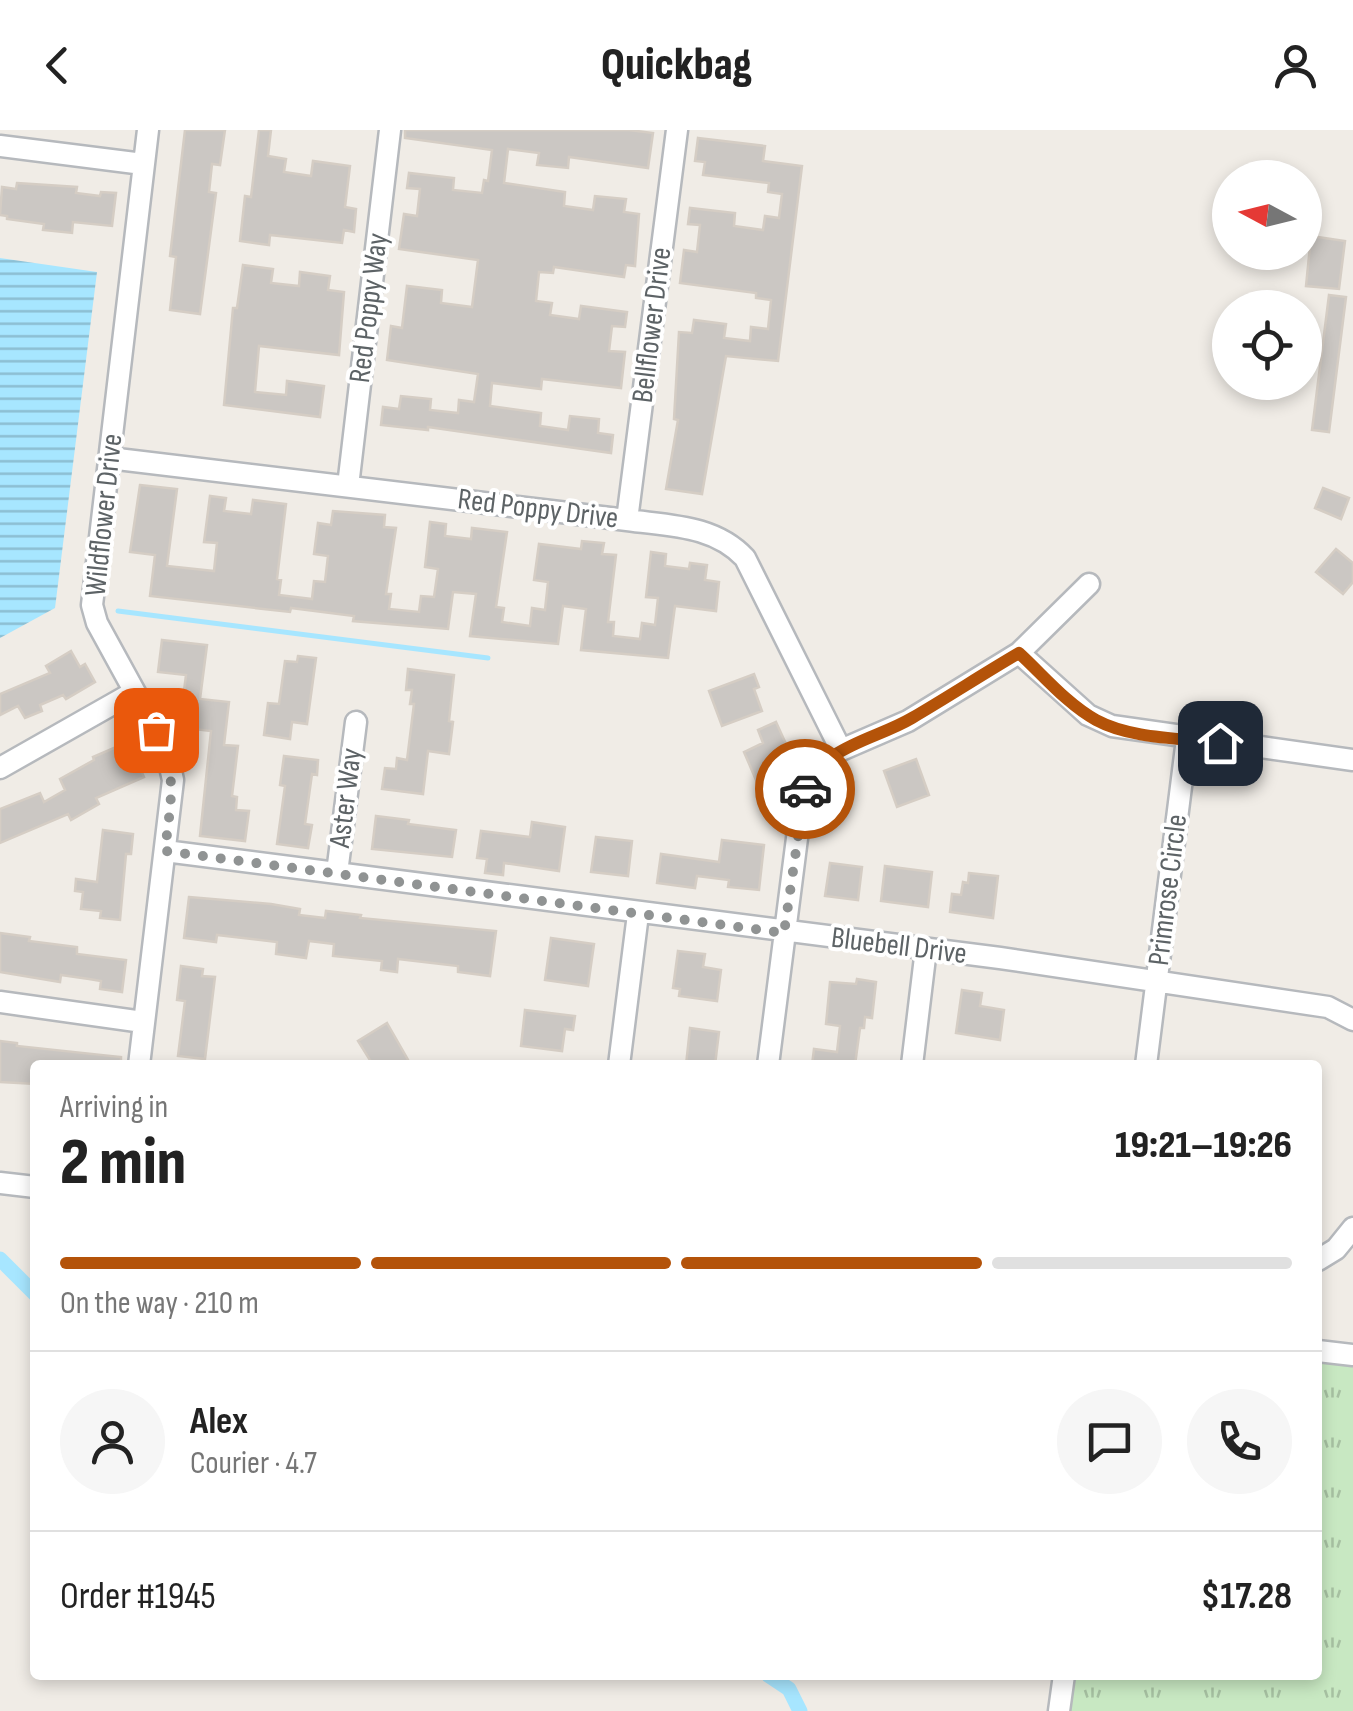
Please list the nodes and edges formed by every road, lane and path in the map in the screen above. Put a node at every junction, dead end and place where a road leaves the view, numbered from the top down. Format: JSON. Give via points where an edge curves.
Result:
{"nodes":[{"id":1,"x":148,"y":130,"type":"edge"},
{"id":2,"x":390,"y":130,"type":"edge"},
{"id":3,"x":678,"y":130,"type":"edge"},
{"id":4,"x":0,"y":146,"type":"edge"},
{"id":5,"x":143,"y":164,"type":"junction"},
{"id":6,"x":110,"y":458,"type":"junction"},
{"id":7,"x":348,"y":486,"type":"junction"},
{"id":8,"x":628,"y":520,"type":"junction"},
{"id":9,"x":1088,"y":584,"type":"dead end"},
{"id":10,"x":1019,"y":653,"type":"junction"},
{"id":11,"x":134,"y":692,"type":"junction"},
{"id":12,"x":356,"y":722,"type":"dead end"},
{"id":13,"x":1186,"y":739,"type":"junction"},
{"id":14,"x":841,"y":750,"type":"junction"},
{"id":15,"x":1353,"y":760,"type":"edge"},
{"id":16,"x":0,"y":768,"type":"edge"},
{"id":17,"x":165,"y":851,"type":"junction"},
{"id":18,"x":336,"y":874,"type":"junction"},
{"id":19,"x":638,"y":914,"type":"junction"},
{"id":20,"x":784,"y":933,"type":"junction"},
{"id":21,"x":926,"y":949,"type":"junction"},
{"id":22,"x":1156,"y":982,"type":"junction"},
{"id":23,"x":0,"y":1002,"type":"edge"},
{"id":24,"x":1353,"y":1020,"type":"edge"},
{"id":25,"x":144,"y":1022,"type":"junction"},
{"id":26,"x":141,"y":1060,"type":"edge"},
{"id":27,"x":620,"y":1060,"type":"edge"},
{"id":28,"x":769,"y":1060,"type":"edge"},
{"id":29,"x":913,"y":1060,"type":"edge"},
{"id":30,"x":1147,"y":1060,"type":"edge"},
{"id":31,"x":0,"y":1183,"type":"edge"},
{"id":32,"x":30,"y":1186,"type":"edge"},
{"id":33,"x":1353,"y":1228,"type":"edge"},
{"id":34,"x":1322,"y":1258,"type":"edge"},
{"id":35,"x":1322,"y":1351,"type":"edge"},
{"id":36,"x":1353,"y":1355,"type":"edge"},
{"id":37,"x":1063,"y":1680,"type":"edge"},
{"id":38,"x":1060,"y":1711,"type":"edge"}],
"edges":[{"from":1,"to":5,"type":"street","name":"Wildflower Drive"},
{"from":2,"to":7,"type":"street","name":"Red Poppy Way"},
{"from":3,"to":8,"type":"street","name":"Bellflower Drive"},
{"from":4,"to":5,"type":"street"},
{"from":5,"to":6,"type":"street","name":"Wildflower Drive"},
{"from":6,"to":7,"type":"street","name":"Red Poppy Drive"},
{"from":6,"to":11,"type":"street","name":"Wildflower Drive","via":[[92,604]]},
{"from":7,"to":8,"type":"street","name":"Red Poppy Drive"},
{"from":8,"to":14,"type":"street","name":"Red Poppy Drive","via":[[710,533],[736,548]]},
{"from":9,"to":10,"type":"street"},
{"from":10,"to":13,"type":"street","via":[[1100,722]]},
{"from":10,"to":14,"type":"street","via":[[908,721]]},
{"from":11,"to":16,"type":"street"},
{"from":11,"to":17,"type":"street","name":"Wildflower Drive","via":[[170,759]]},
{"from":12,"to":18,"type":"street","name":"Aster Way"},
{"from":13,"to":15,"type":"street"},
{"from":13,"to":22,"type":"street","name":"Primrose Circle"},
{"from":14,"to":20,"type":"street","via":[[817,770],[803,795]]},
{"from":17,"to":18,"type":"street","name":"Bluebell Drive"},
{"from":17,"to":25,"type":"street","name":"Wildflower Drive"},
{"from":18,"to":19,"type":"street","name":"Bluebell Drive"},
{"from":19,"to":20,"type":"street","name":"Bluebell Drive"},
{"from":19,"to":27,"type":"street"},
{"from":20,"to":21,"type":"street","name":"Bluebell Drive"},
{"from":20,"to":28,"type":"street"},
{"from":21,"to":22,"type":"street","name":"Bluebell Drive"},
{"from":21,"to":29,"type":"street"},
{"from":22,"to":24,"type":"street","name":"Primrose Circle","via":[[1328,1007]]},
{"from":22,"to":30,"type":"street","name":"Primrose Circle"},
{"from":23,"to":25,"type":"street"},
{"from":25,"to":26,"type":"street","name":"Wildflower Drive"},
{"from":31,"to":32,"type":"street"},
{"from":33,"to":34,"type":"street"},
{"from":35,"to":36,"type":"street"},
{"from":37,"to":38,"type":"street"}]}
